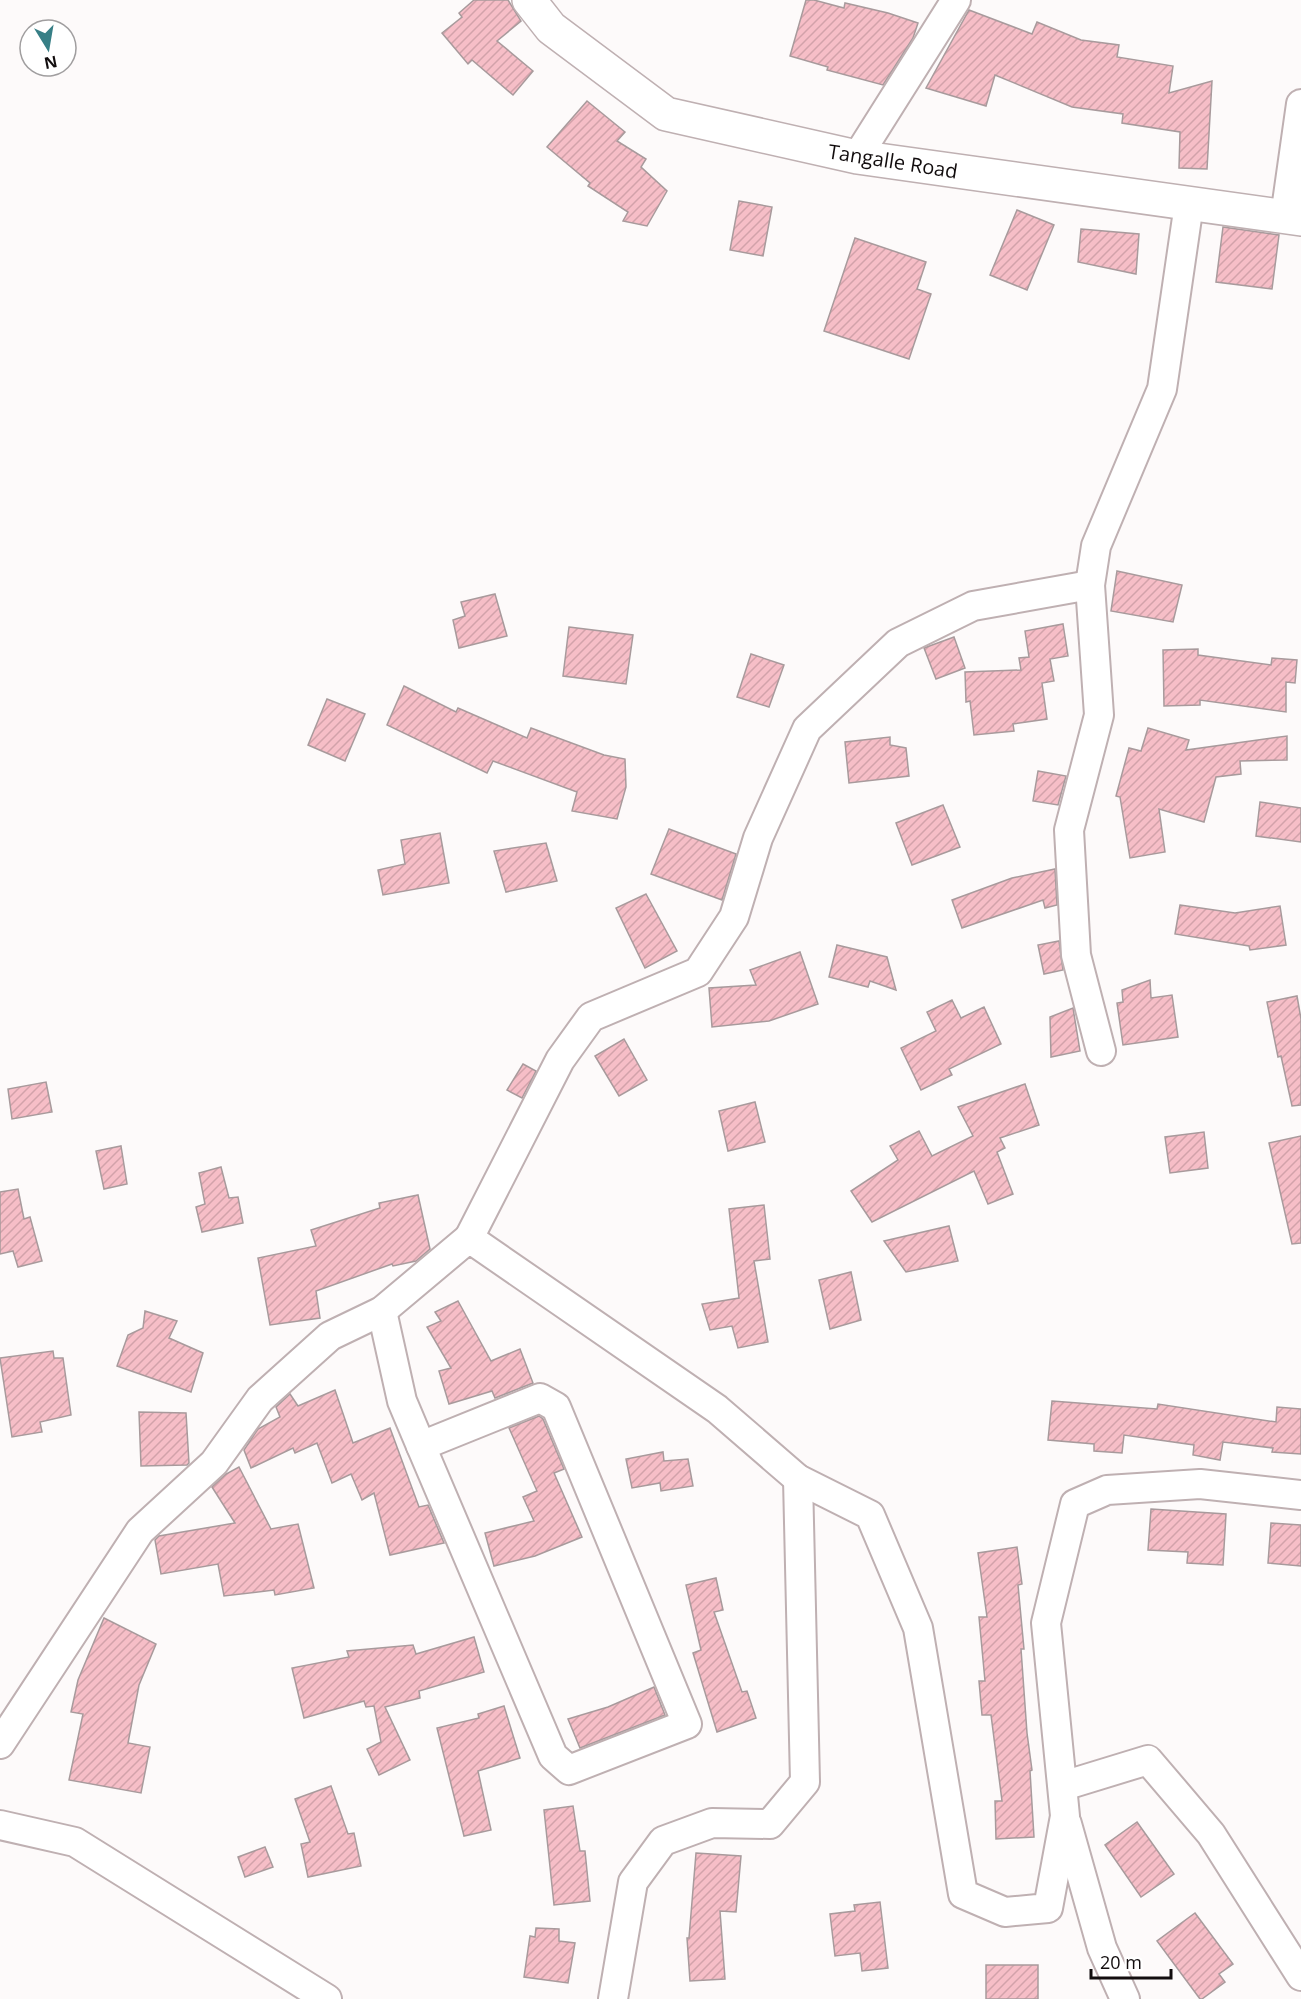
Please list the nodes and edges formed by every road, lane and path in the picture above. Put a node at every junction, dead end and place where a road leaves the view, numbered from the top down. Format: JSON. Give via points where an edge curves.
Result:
{"nodes":[{"id":1,"x":529,"y":0,"type":"edge"},
{"id":2,"x":956,"y":0,"type":"edge"},
{"id":3,"x":1301,"y":104,"type":"edge"},
{"id":4,"x":857,"y":157,"type":"junction"},
{"id":5,"x":1189,"y":204,"type":"junction"},
{"id":6,"x":1293,"y":218,"type":"edge"},
{"id":7,"x":1090,"y":585,"type":"junction"},
{"id":8,"x":1101,"y":1051,"type":"dead end"},
{"id":9,"x":469,"y":1238,"type":"junction"},
{"id":10,"x":382,"y":1311,"type":"junction"},
{"id":11,"x":421,"y":1446,"type":"junction"},
{"id":12,"x":798,"y":1479,"type":"junction"},
{"id":13,"x":1301,"y":1495,"type":"edge"},
{"id":14,"x":0,"y":1744,"type":"edge"},
{"id":15,"x":1063,"y":1786,"type":"junction"},
{"id":16,"x":1065,"y":1816,"type":"junction"},
{"id":17,"x":0,"y":1825,"type":"edge"},
{"id":18,"x":1301,"y":1976,"type":"edge"},
{"id":19,"x":327,"y":1999,"type":"edge"},
{"id":20,"x":613,"y":1999,"type":"edge"},
{"id":21,"x":1125,"y":1999,"type":"edge"}],
"edges":[{"from":1,"to":4,"type":"highway","name":"Tangalle Road","via":[[551,28],[666,114]]},
{"from":2,"to":4,"type":"street"},
{"from":3,"to":6,"type":"street"},
{"from":4,"to":5,"type":"highway","name":"Tangalle Road"},
{"from":5,"to":6,"type":"highway","name":"Tangalle Road"},
{"from":5,"to":7,"type":"street","via":[[1162,389],[1096,546]]},
{"from":7,"to":8,"type":"street","via":[[1099,715],[1069,830],[1076,955]]},
{"from":7,"to":9,"type":"street","via":[[973,606],[898,643],[807,729],[758,838],[734,916],[704,963],[698,972],[591,1017],[560,1060]]},
{"from":9,"to":10,"type":"street"},
{"from":9,"to":12,"type":"street","via":[[717,1409]]},
{"from":10,"to":11,"type":"street","via":[[402,1401]]},
{"from":10,"to":14,"type":"street","via":[[330,1336],[312,1352],[260,1400],[214,1463],[140,1530]]},
{"from":11,"to":11,"type":"street","via":[[540,1398],[556,1407],[687,1724],[569,1770],[553,1756]]},
{"from":12,"to":16,"type":"street","via":[[870,1515],[918,1628],[963,1894],[1005,1912],[1048,1908]]},
{"from":12,"to":20,"type":"street","via":[[805,1782],[770,1824],[712,1823],[663,1841],[633,1882]]},
{"from":13,"to":15,"type":"street","via":[[1200,1484],[1107,1490],[1075,1504],[1046,1623]]},
{"from":15,"to":16,"type":"street"},
{"from":15,"to":18,"type":"street","via":[[1148,1760],[1211,1834]]},
{"from":16,"to":21,"type":"street","via":[[1102,1948]]},
{"from":17,"to":19,"type":"street","via":[[75,1842]]}]}
